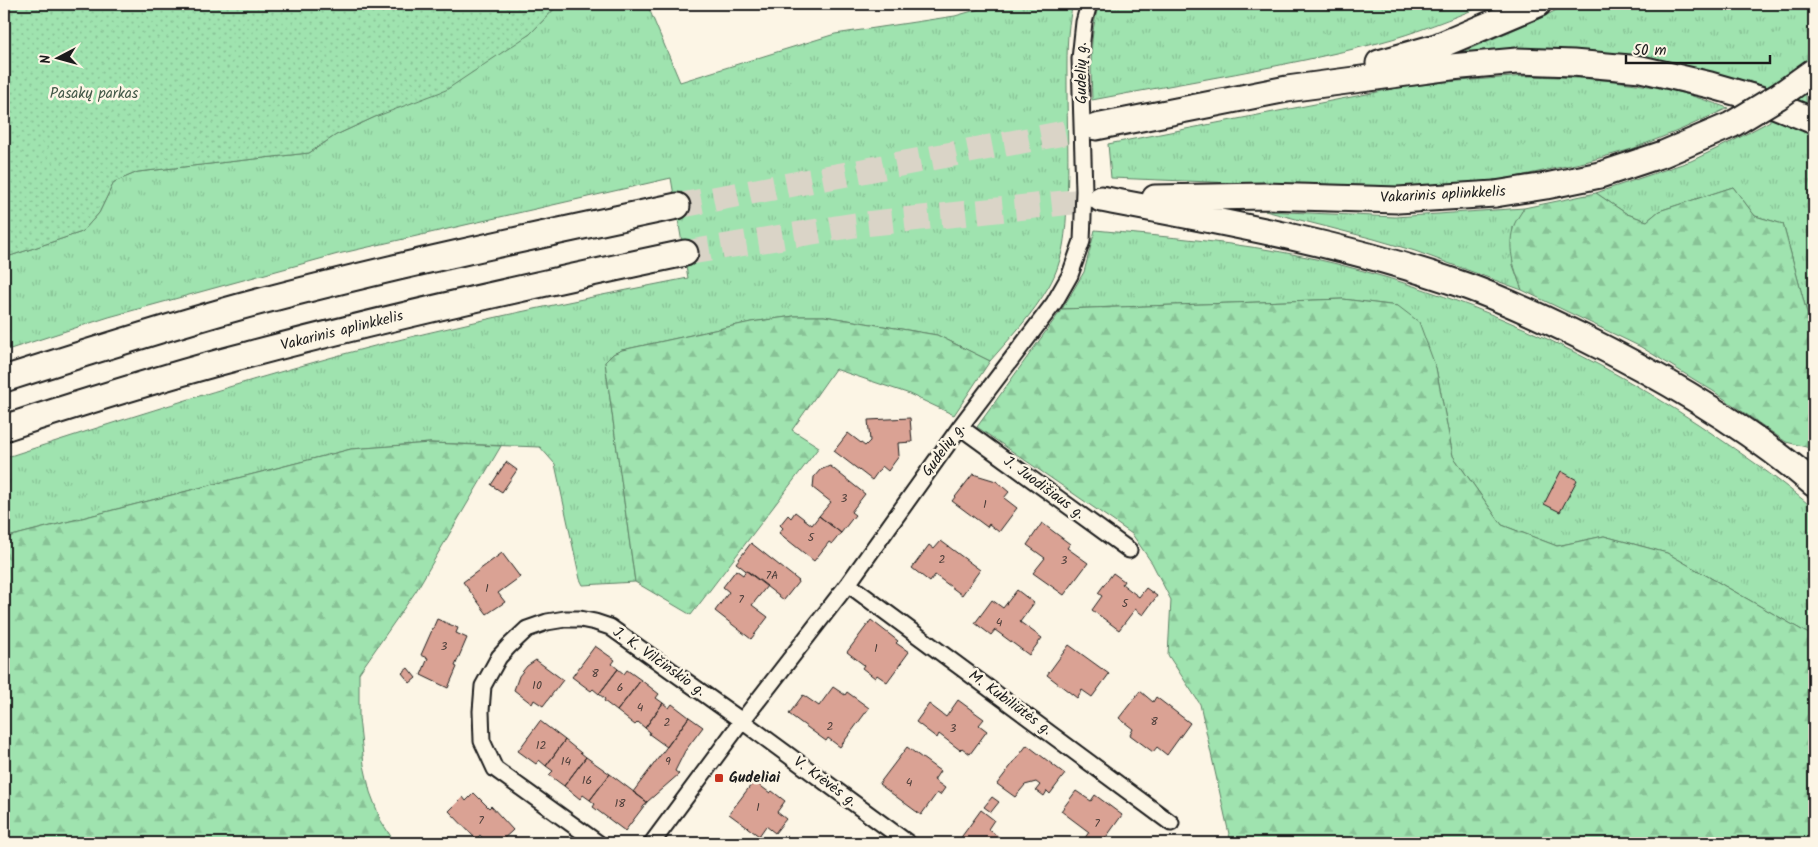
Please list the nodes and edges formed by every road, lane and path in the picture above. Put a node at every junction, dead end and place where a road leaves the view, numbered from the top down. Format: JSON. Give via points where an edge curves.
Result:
{"nodes":[{"id":1,"x":1089,"y":4,"type":"edge"},
{"id":2,"x":1538,"y":4,"type":"edge"},
{"id":3,"x":1814,"y":71,"type":"edge"},
{"id":4,"x":1286,"y":89,"type":"junction"},
{"id":5,"x":1814,"y":121,"type":"edge"},
{"id":6,"x":1096,"y":127,"type":"tunnel mouth"},
{"id":7,"x":677,"y":206,"type":"tunnel mouth"},
{"id":8,"x":686,"y":253,"type":"tunnel mouth"},
{"id":9,"x":4,"y":379,"type":"edge"},
{"id":10,"x":960,"y":427,"type":"junction"},
{"id":11,"x":4,"y":428,"type":"edge"},
{"id":12,"x":1814,"y":484,"type":"edge"},
{"id":13,"x":1129,"y":550,"type":"dead end"},
{"id":14,"x":848,"y":584,"type":"junction"},
{"id":15,"x":742,"y":721,"type":"junction"},
{"id":16,"x":1172,"y":823,"type":"dead end"},
{"id":17,"x":598,"y":843,"type":"edge"},
{"id":18,"x":652,"y":843,"type":"edge"},
{"id":19,"x":908,"y":843,"type":"edge"}],
"edges":[{"from":1,"to":10,"type":"street","name":"Gudelių g.","via":[[1080,59],[1084,191],[1082,241],[1070,275],[1054,303]]},
{"from":2,"to":4,"type":"highway","via":[[1436,47]]},
{"from":3,"to":12,"type":"highway","name":"Vakarinis aplinkkelis","bridge":true,"via":[[1731,125],[1600,175],[1546,186],[1494,194],[1398,200],[1265,196],[1101,199],[1253,227],[1466,286],[1617,354],[1705,404],[1784,458]]},
{"from":4,"to":5,"type":"highway","via":[[1451,66],[1517,61],[1572,63],[1641,70],[1710,85],[1759,99]]},
{"from":4,"to":6,"type":"highway"},
{"from":7,"to":9,"type":"highway","via":[[502,242],[303,291],[134,338]]},
{"from":8,"to":11,"type":"highway","name":"Vakarinis aplinkkelis","via":[[509,290],[245,355]]},
{"from":10,"to":13,"type":"street","name":"J. Juodišiaus g."},
{"from":10,"to":14,"type":"street","name":"Gudelių g."},
{"from":14,"to":15,"type":"street","name":"Gudelių g."},
{"from":14,"to":16,"type":"street","name":"M. Kubiliūtės g."},
{"from":15,"to":17,"type":"street","name":"J. K. Vilčinskio g.","via":[[610,627],[572,619],[527,629],[499,657],[483,686],[482,741],[495,768]]},
{"from":15,"to":18,"type":"street","name":"Gudelių g."},
{"from":15,"to":19,"type":"street","name":"V. Krėvės g."}]}
